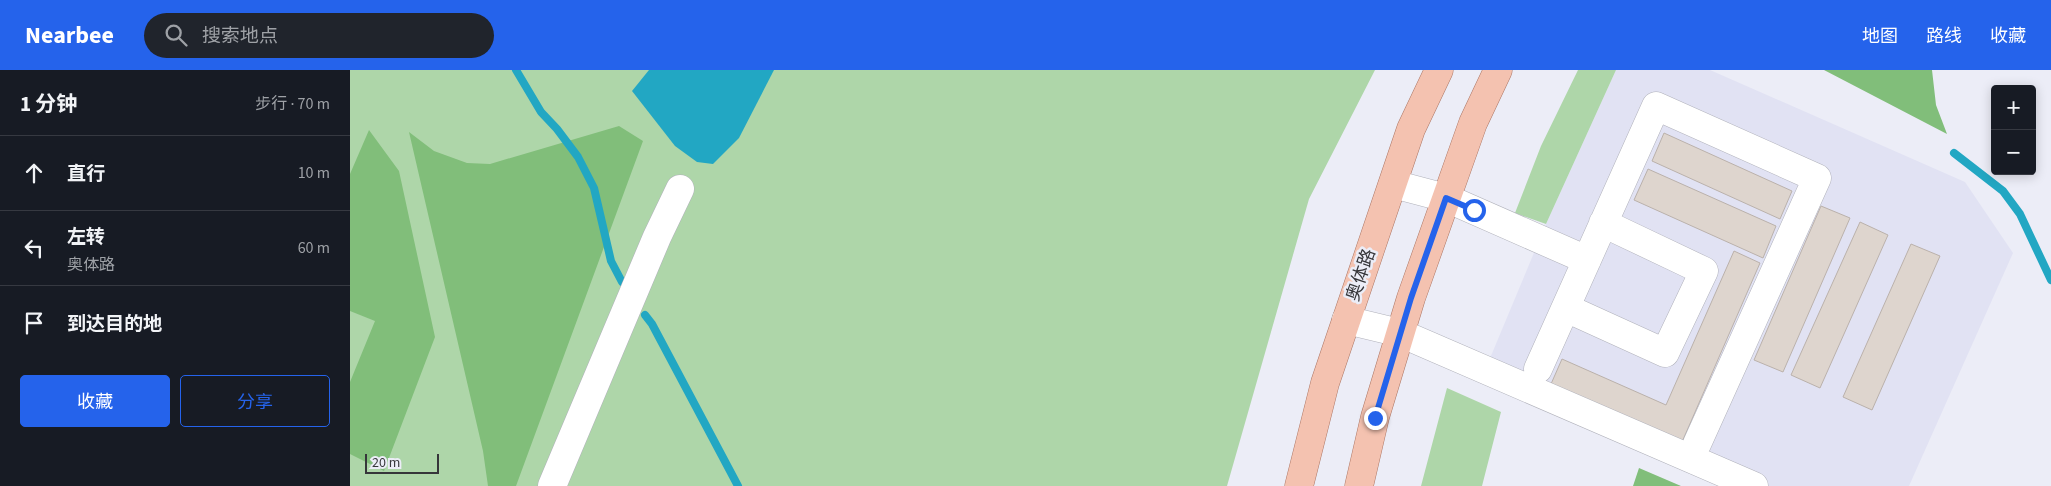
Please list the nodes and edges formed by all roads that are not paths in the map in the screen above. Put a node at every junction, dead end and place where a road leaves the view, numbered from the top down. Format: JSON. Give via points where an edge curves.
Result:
{"nodes":[{"id":1,"x":1439,"y":70,"type":"edge"},
{"id":2,"x":1498,"y":70,"type":"edge"},
{"id":3,"x":1393,"y":184,"type":"junction"},
{"id":4,"x":680,"y":189,"type":"dead end"},
{"id":5,"x":1446,"y":198,"type":"junction"},
{"id":6,"x":1603,"y":223,"type":"junction"},
{"id":7,"x":1587,"y":260,"type":"junction"},
{"id":8,"x":1566,"y":308,"type":"junction"},
{"id":9,"x":1346,"y":320,"type":"junction"},
{"id":10,"x":1400,"y":333,"type":"junction"},
{"id":11,"x":1538,"y":369,"type":"dead end"},
{"id":12,"x":1697,"y":444,"type":"dead end"},
{"id":13,"x":552,"y":486,"type":"edge"},
{"id":14,"x":1298,"y":486,"type":"edge"},
{"id":15,"x":1359,"y":486,"type":"edge"},
{"id":16,"x":1754,"y":486,"type":"edge"}],
"edges":[{"from":1,"to":3,"type":"main road","name":"奥体路","via":[[1412,129]]},
{"from":2,"to":5,"type":"main road","via":[[1473,123]]},
{"from":3,"to":5,"type":"lane"},
{"from":3,"to":9,"type":"main road","name":"奥体路"},
{"from":4,"to":13,"type":"lane"},
{"from":5,"to":7,"type":"lane"},
{"from":5,"to":10,"type":"main road"},
{"from":6,"to":7,"type":"lane"},
{"from":6,"to":8,"type":"lane","via":[[1704,271],[1665,353]]},
{"from":6,"to":12,"type":"lane","via":[[1656,106],[1817,178]]},
{"from":7,"to":8,"type":"lane"},
{"from":8,"to":11,"type":"lane"},
{"from":9,"to":10,"type":"lane"},
{"from":9,"to":14,"type":"main road","name":"奥体路","via":[[1325,383]]},
{"from":10,"to":15,"type":"main road"},
{"from":10,"to":16,"type":"lane"}]}
